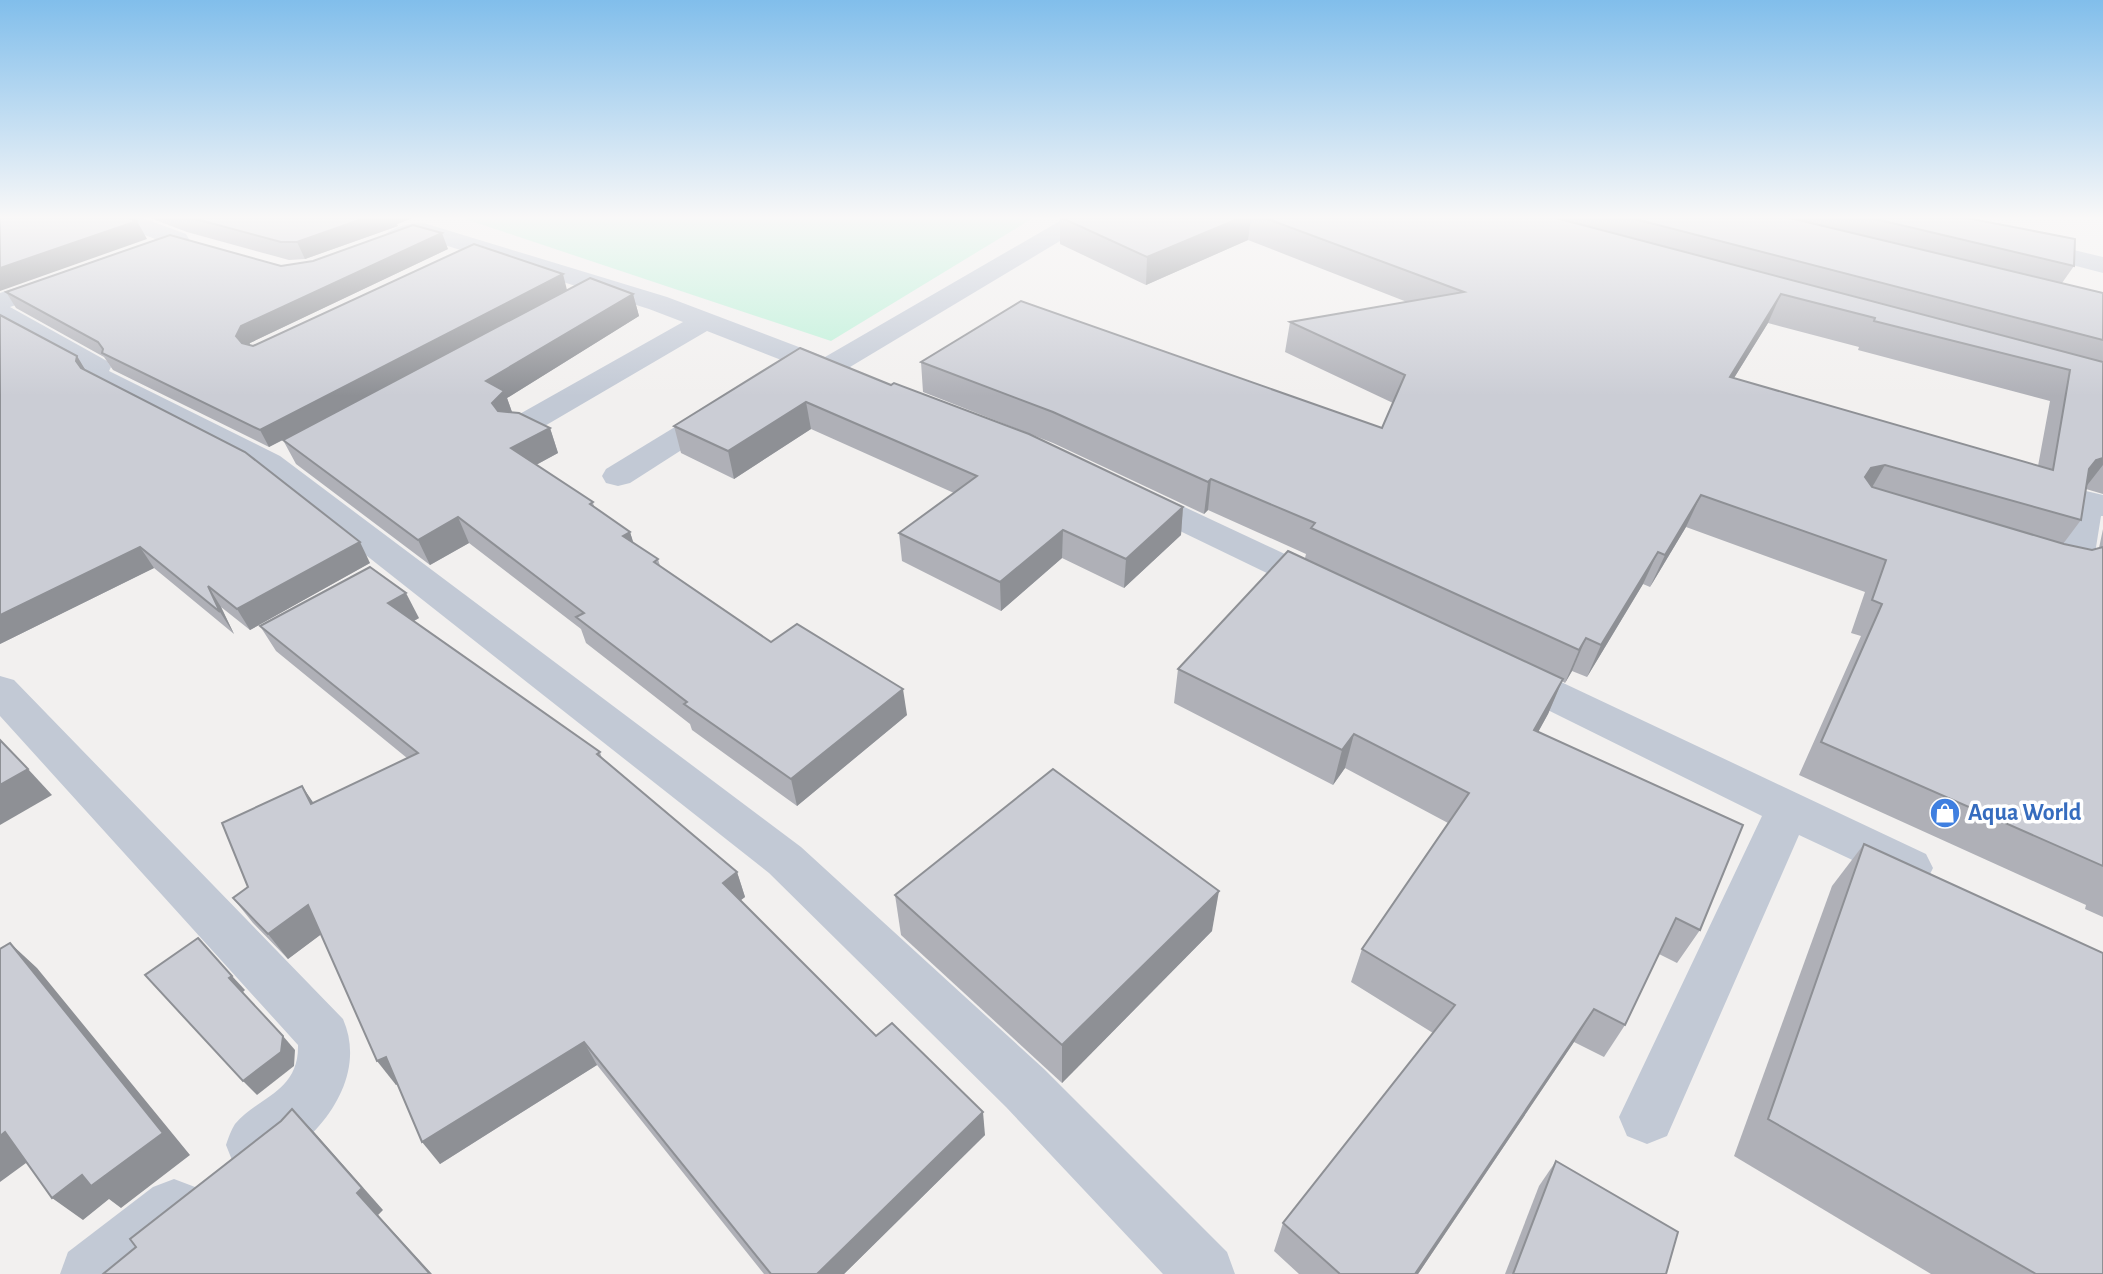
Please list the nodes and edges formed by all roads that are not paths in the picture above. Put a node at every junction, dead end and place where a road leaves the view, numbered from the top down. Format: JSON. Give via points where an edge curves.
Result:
{"nodes":[{"id":1,"x":70,"y":277,"type":"edge"},
{"id":2,"x":572,"y":277,"type":"edge"},
{"id":3,"x":974,"y":277,"type":"edge"},
{"id":4,"x":599,"y":286,"type":"junction"},
{"id":5,"x":0,"y":302,"type":"edge"},
{"id":6,"x":562,"y":306,"type":"edge"},
{"id":7,"x":0,"y":313,"type":"edge"},
{"id":8,"x":705,"y":321,"type":"junction"},
{"id":9,"x":816,"y":364,"type":"junction"},
{"id":10,"x":865,"y":383,"type":"edge"},
{"id":11,"x":520,"y":427,"type":"edge"},
{"id":12,"x":618,"y":476,"type":"dead end"},
{"id":13,"x":1102,"y":481,"type":"edge"},
{"id":14,"x":2103,"y":506,"type":"edge"},
{"id":15,"x":2013,"y":554,"type":"edge"},
{"id":16,"x":1349,"y":598,"type":"edge"},
{"id":17,"x":1473,"y":657,"type":"edge"},
{"id":18,"x":0,"y":690,"type":"edge"},
{"id":19,"x":1788,"y":808,"type":"junction"},
{"id":20,"x":1933,"y":879,"type":"edge"},
{"id":21,"x":1647,"y":1117,"type":"dead end"},
{"id":22,"x":90,"y":1274,"type":"edge"},
{"id":23,"x":1205,"y":1274,"type":"edge"}],
"edges":[{"from":1,"to":5,"type":"street"},
{"from":2,"to":4,"type":"street"},
{"from":3,"to":9,"type":"street"},
{"from":4,"to":6,"type":"street"},
{"from":4,"to":8,"type":"street"},
{"from":7,"to":23,"type":"street","via":[[101,373],[282,457],[382,574],[785,860],[1025,1088]]},
{"from":8,"to":9,"type":"street"},
{"from":8,"to":11,"type":"street"},
{"from":9,"to":10,"type":"street"},
{"from":9,"to":12,"type":"street","via":[[757,388]]},
{"from":13,"to":16,"type":"street"},
{"from":14,"to":15,"type":"street","via":[[2086,501],[2075,566],[2053,566]]},
{"from":17,"to":19,"type":"street"},
{"from":18,"to":22,"type":"street","via":[[324,1036],[324,1068],[315,1087],[282,1123]]},
{"from":19,"to":20,"type":"street"},
{"from":19,"to":21,"type":"street"}]}
